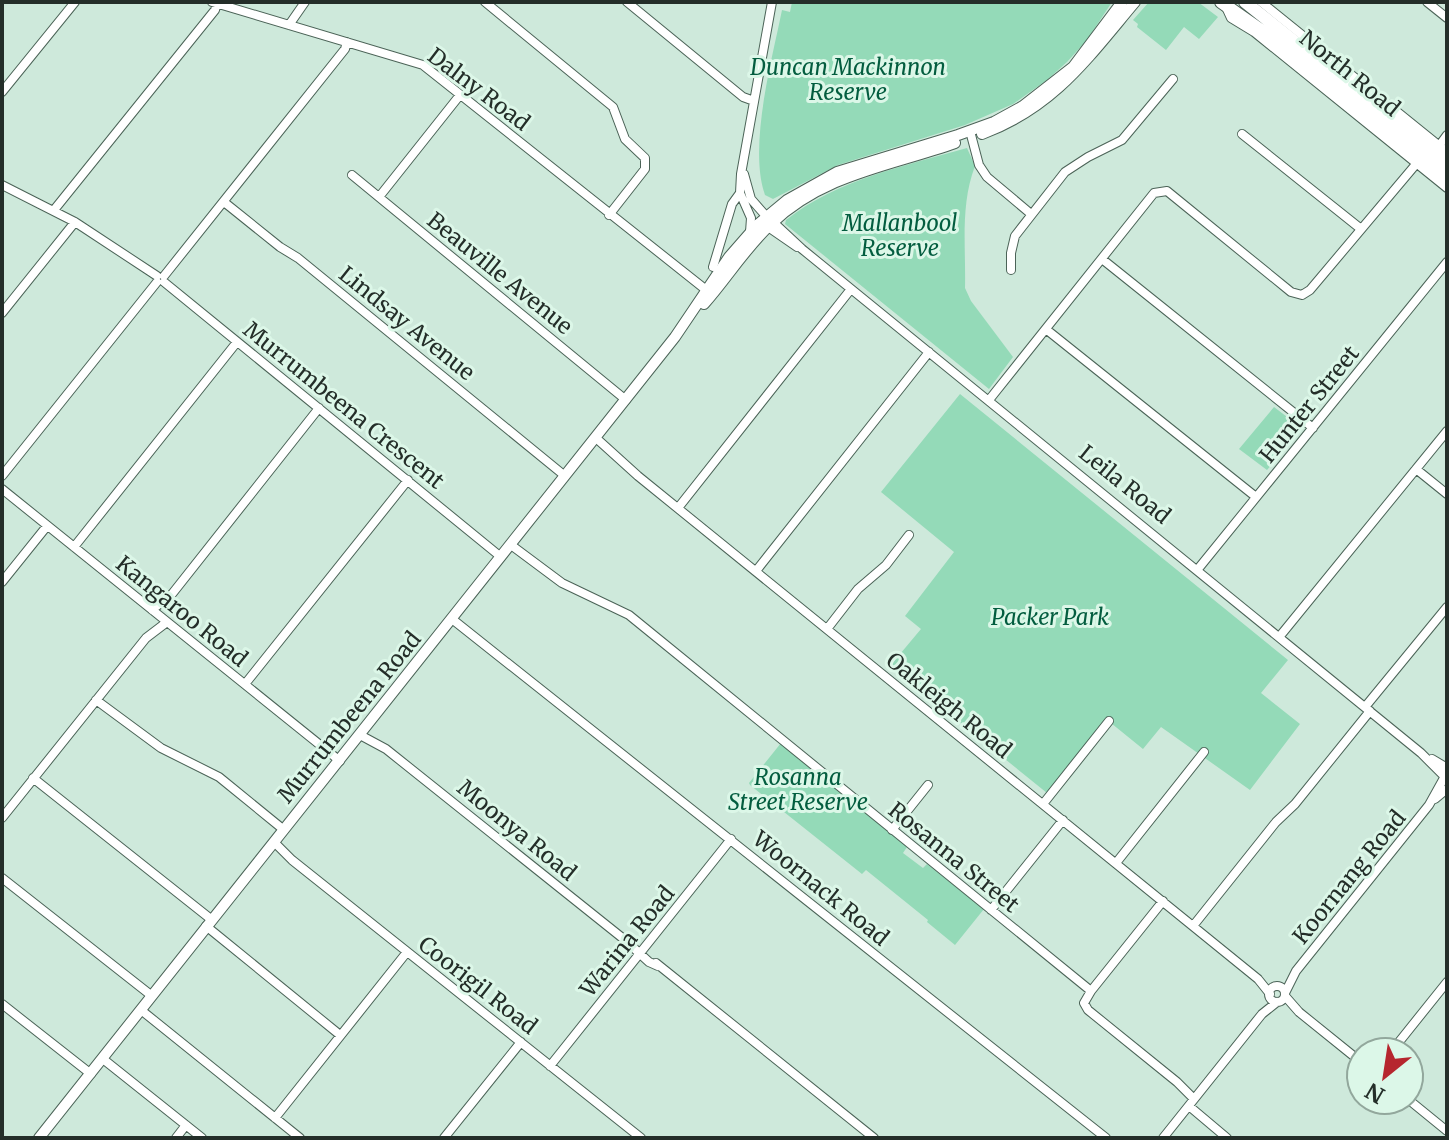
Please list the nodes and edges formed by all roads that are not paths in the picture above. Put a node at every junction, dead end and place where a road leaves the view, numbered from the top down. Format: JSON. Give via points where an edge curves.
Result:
{"nodes":[{"id":1,"x":75,"y":2,"type":"edge"},
{"id":2,"x":305,"y":2,"type":"edge"},
{"id":3,"x":485,"y":2,"type":"edge"},
{"id":4,"x":627,"y":2,"type":"edge"},
{"id":5,"x":772,"y":2,"type":"edge"},
{"id":6,"x":1122,"y":2,"type":"edge"},
{"id":7,"x":1135,"y":2,"type":"edge"},
{"id":8,"x":1245,"y":2,"type":"edge"},
{"id":9,"x":1261,"y":2,"type":"edge"},
{"id":10,"x":1281,"y":2,"type":"edge"},
{"id":11,"x":1427,"y":2,"type":"edge"},
{"id":12,"x":214,"y":3,"type":"edge"},
{"id":13,"x":1223,"y":3,"type":"edge"},
{"id":14,"x":1271,"y":16,"type":"junction"},
{"id":15,"x":1447,"y":18,"type":"edge"},
{"id":16,"x":289,"y":25,"type":"junction"},
{"id":17,"x":347,"y":42,"type":"junction"},
{"id":18,"x":1173,"y":79,"type":"dead end"},
{"id":19,"x":2,"y":92,"type":"edge"},
{"id":20,"x":460,"y":95,"type":"junction"},
{"id":21,"x":754,"y":101,"type":"junction"},
{"id":22,"x":970,"y":134,"type":"junction"},
{"id":23,"x":1242,"y":134,"type":"dead end"},
{"id":24,"x":1447,"y":135,"type":"edge"},
{"id":25,"x":1433,"y":155,"type":"edge"},
{"id":26,"x":1447,"y":163,"type":"edge"},
{"id":27,"x":352,"y":175,"type":"dead end"},
{"id":28,"x":1447,"y":177,"type":"edge"},
{"id":29,"x":2,"y":185,"type":"edge"},
{"id":30,"x":1447,"y":188,"type":"edge"},
{"id":31,"x":744,"y":191,"type":"junction"},
{"id":32,"x":379,"y":197,"type":"junction"},
{"id":33,"x":224,"y":202,"type":"junction"},
{"id":34,"x":777,"y":208,"type":"junction"},
{"id":35,"x":54,"y":210,"type":"junction"},
{"id":36,"x":1031,"y":214,"type":"junction"},
{"id":37,"x":609,"y":215,"type":"junction"},
{"id":38,"x":768,"y":221,"type":"junction"},
{"id":39,"x":75,"y":222,"type":"junction"},
{"id":40,"x":1361,"y":229,"type":"junction"},
{"id":41,"x":750,"y":232,"type":"junction"},
{"id":42,"x":1102,"y":259,"type":"junction"},
{"id":43,"x":1447,"y":262,"type":"edge"},
{"id":44,"x":713,"y":267,"type":"dead end"},
{"id":45,"x":1011,"y":270,"type":"dead end"},
{"id":46,"x":160,"y":279,"type":"junction"},
{"id":47,"x":851,"y":289,"type":"junction"},
{"id":48,"x":707,"y":295,"type":"junction"},
{"id":49,"x":2,"y":313,"type":"edge"},
{"id":50,"x":1047,"y":330,"type":"junction"},
{"id":51,"x":237,"y":342,"type":"junction"},
{"id":52,"x":929,"y":352,"type":"junction"},
{"id":53,"x":626,"y":400,"type":"junction"},
{"id":54,"x":989,"y":400,"type":"junction"},
{"id":55,"x":319,"y":408,"type":"junction"},
{"id":56,"x":1313,"y":428,"type":"junction"},
{"id":57,"x":1447,"y":431,"type":"edge"},
{"id":58,"x":594,"y":440,"type":"junction"},
{"id":59,"x":1416,"y":469,"type":"junction"},
{"id":60,"x":2,"y":476,"type":"edge"},
{"id":61,"x":565,"y":476,"type":"junction"},
{"id":62,"x":408,"y":480,"type":"junction"},
{"id":63,"x":2,"y":489,"type":"edge"},
{"id":64,"x":1447,"y":494,"type":"edge"},
{"id":65,"x":1256,"y":497,"type":"junction"},
{"id":66,"x":678,"y":508,"type":"junction"},
{"id":67,"x":47,"y":526,"type":"junction"},
{"id":68,"x":909,"y":535,"type":"dead end"},
{"id":69,"x":512,"y":543,"type":"junction"},
{"id":70,"x":74,"y":547,"type":"junction"},
{"id":71,"x":501,"y":557,"type":"junction"},
{"id":72,"x":1198,"y":569,"type":"junction"},
{"id":73,"x":756,"y":571,"type":"junction"},
{"id":74,"x":2,"y":582,"type":"edge"},
{"id":75,"x":172,"y":594,"type":"junction"},
{"id":76,"x":1447,"y":607,"type":"edge"},
{"id":77,"x":160,"y":616,"type":"junction"},
{"id":78,"x":454,"y":617,"type":"junction"},
{"id":79,"x":827,"y":629,"type":"junction"},
{"id":80,"x":1280,"y":636,"type":"junction"},
{"id":81,"x":245,"y":684,"type":"junction"},
{"id":82,"x":96,"y":700,"type":"junction"},
{"id":83,"x":1368,"y":709,"type":"junction"},
{"id":84,"x":1109,"y":721,"type":"dead end"},
{"id":85,"x":363,"y":731,"type":"junction"},
{"id":86,"x":1204,"y":752,"type":"dead end"},
{"id":87,"x":340,"y":761,"type":"junction"},
{"id":88,"x":1446,"y":775,"type":"edge"},
{"id":89,"x":33,"y":778,"type":"junction"},
{"id":90,"x":928,"y":785,"type":"dead end"},
{"id":91,"x":1447,"y":789,"type":"edge"},
{"id":92,"x":1043,"y":804,"type":"junction"},
{"id":93,"x":1429,"y":805,"type":"junction"},
{"id":94,"x":2,"y":818,"type":"edge"},
{"id":95,"x":1063,"y":820,"type":"junction"},
{"id":96,"x":284,"y":830,"type":"junction"},
{"id":97,"x":892,"y":830,"type":"junction"},
{"id":98,"x":731,"y":839,"type":"junction"},
{"id":99,"x":273,"y":844,"type":"junction"},
{"id":100,"x":1116,"y":863,"type":"junction"},
{"id":101,"x":2,"y":878,"type":"edge"},
{"id":102,"x":1163,"y":901,"type":"junction"},
{"id":103,"x":991,"y":910,"type":"junction"},
{"id":104,"x":209,"y":923,"type":"junction"},
{"id":105,"x":1193,"y":926,"type":"junction"},
{"id":106,"x":407,"y":952,"type":"junction"},
{"id":107,"x":641,"y":952,"type":"junction"},
{"id":108,"x":1447,"y":982,"type":"edge"},
{"id":109,"x":1091,"y":991,"type":"junction"},
{"id":110,"x":1277,"y":994,"type":"junction"},
{"id":111,"x":152,"y":996,"type":"junction"},
{"id":112,"x":2,"y":1004,"type":"edge"},
{"id":113,"x":141,"y":1010,"type":"junction"},
{"id":114,"x":340,"y":1035,"type":"junction"},
{"id":115,"x":1404,"y":1036,"type":"edge"},
{"id":116,"x":521,"y":1042,"type":"junction"},
{"id":117,"x":1345,"y":1049,"type":"edge"},
{"id":118,"x":103,"y":1059,"type":"junction"},
{"id":119,"x":550,"y":1066,"type":"junction"},
{"id":120,"x":91,"y":1074,"type":"junction"},
{"id":121,"x":1192,"y":1102,"type":"junction"},
{"id":122,"x":1425,"y":1113,"type":"edge"},
{"id":123,"x":275,"y":1118,"type":"junction"},
{"id":124,"x":186,"y":1125,"type":"junction"},
{"id":125,"x":1447,"y":1131,"type":"edge"},
{"id":126,"x":39,"y":1138,"type":"edge"},
{"id":127,"x":176,"y":1138,"type":"edge"},
{"id":128,"x":202,"y":1138,"type":"edge"},
{"id":129,"x":300,"y":1138,"type":"edge"},
{"id":130,"x":444,"y":1138,"type":"edge"},
{"id":131,"x":641,"y":1138,"type":"edge"},
{"id":132,"x":874,"y":1138,"type":"edge"},
{"id":133,"x":1106,"y":1138,"type":"edge"},
{"id":134,"x":1163,"y":1138,"type":"edge"},
{"id":135,"x":1227,"y":1138,"type":"edge"}],
"edges":[{"from":1,"to":19,"type":"street"},
{"from":2,"to":16,"type":"street"},
{"from":3,"to":37,"type":"street","via":[[613,107],[625,139],[645,158],[645,169]]},
{"from":4,"to":21,"type":"street"},
{"from":5,"to":21,"type":"street"},
{"from":6,"to":22,"type":"main road","name":"Murrumbeena Road","via":[[1062,77],[1012,113]]},
{"from":7,"to":22,"type":"main road","name":"Murrumbeena Road","via":[[1088,61],[1052,95],[1015,119]]},
{"from":8,"to":14,"type":"highway","name":"North Road"},
{"from":9,"to":14,"type":"street"},
{"from":10,"to":14,"type":"street"},
{"from":11,"to":15,"type":"street"},
{"from":12,"to":16,"type":"street","name":"Dalny Road"},
{"from":12,"to":35,"type":"street","via":[[215,10]]},
{"from":13,"to":25,"type":"highway","name":"North Road"},
{"from":14,"to":25,"type":"highway","name":"North Road"},
{"from":16,"to":17,"type":"street","name":"Dalny Road"},
{"from":17,"to":20,"type":"street","name":"Dalny Road","via":[[423,65]]},
{"from":17,"to":33,"type":"street"},
{"from":18,"to":36,"type":"street","via":[[1122,140],[1065,172]]},
{"from":20,"to":32,"type":"street"},
{"from":20,"to":37,"type":"street","name":"Dalny Road"},
{"from":21,"to":31,"type":"street","via":[[743,162]]},
{"from":22,"to":34,"type":"main road","name":"Murrumbeena Road","via":[[837,172]]},
{"from":22,"to":36,"type":"street","via":[[987,177]]},
{"from":22,"to":38,"type":"main road","name":"Murrumbeena Road","via":[[830,183]]},
{"from":23,"to":40,"type":"street"},
{"from":24,"to":25,"type":"street"},
{"from":25,"to":26,"type":"highway","name":"North Road"},
{"from":25,"to":28,"type":"highway","name":"North Road"},
{"from":25,"to":30,"type":"street"},
{"from":25,"to":40,"type":"street"},
{"from":27,"to":32,"type":"street","name":"Beauville Avenue"},
{"from":29,"to":35,"type":"street","name":"Murrumbeena Crescent"},
{"from":31,"to":34,"type":"street"},
{"from":31,"to":38,"type":"street","name":"Leila Road"},
{"from":31,"to":41,"type":"street"},
{"from":31,"to":44,"type":"street","via":[[732,204]]},
{"from":32,"to":53,"type":"street","name":"Beauville Avenue"},
{"from":33,"to":46,"type":"street"},
{"from":33,"to":61,"type":"street","name":"Lindsay Avenue"},
{"from":34,"to":38,"type":"main road","name":"Murrumbeena Road"},
{"from":35,"to":39,"type":"street","name":"Murrumbeena Crescent"},
{"from":36,"to":45,"type":"street","via":[[1015,236]]},
{"from":37,"to":48,"type":"street","name":"Dalny Road"},
{"from":38,"to":41,"type":"main road","name":"Murrumbeena Road"},
{"from":38,"to":47,"type":"street","name":"Leila Road"},
{"from":38,"to":48,"type":"main road","name":"Murrumbeena Road"},
{"from":39,"to":46,"type":"street","name":"Murrumbeena Crescent"},
{"from":39,"to":49,"type":"street"},
{"from":40,"to":42,"type":"street","via":[[1302,295],[1291,292],[1167,191],[1154,193]]},
{"from":41,"to":48,"type":"main road","name":"Murrumbeena Road"},
{"from":42,"to":50,"type":"street"},
{"from":42,"to":56,"type":"street"},
{"from":43,"to":56,"type":"street","name":"Hunter Street"},
{"from":46,"to":51,"type":"street","name":"Murrumbeena Crescent"},
{"from":46,"to":60,"type":"street"},
{"from":47,"to":52,"type":"street","name":"Leila Road"},
{"from":47,"to":66,"type":"street"},
{"from":48,"to":53,"type":"main road","name":"Murrumbeena Road"},
{"from":50,"to":54,"type":"street"},
{"from":50,"to":65,"type":"street"},
{"from":51,"to":55,"type":"street","name":"Murrumbeena Crescent"},
{"from":51,"to":70,"type":"street"},
{"from":52,"to":54,"type":"street","name":"Leila Road"},
{"from":52,"to":73,"type":"street"},
{"from":53,"to":58,"type":"main road","name":"Murrumbeena Road"},
{"from":54,"to":72,"type":"street","name":"Leila Road"},
{"from":55,"to":62,"type":"street","name":"Murrumbeena Crescent"},
{"from":55,"to":75,"type":"street"},
{"from":56,"to":65,"type":"street","name":"Hunter Street"},
{"from":57,"to":59,"type":"street"},
{"from":58,"to":61,"type":"main road","name":"Murrumbeena Road"},
{"from":58,"to":66,"type":"street","name":"Oakleigh Road"},
{"from":59,"to":64,"type":"street"},
{"from":59,"to":80,"type":"street"},
{"from":61,"to":69,"type":"main road","name":"Murrumbeena Road"},
{"from":62,"to":71,"type":"street","name":"Murrumbeena Crescent"},
{"from":62,"to":81,"type":"street"},
{"from":63,"to":67,"type":"street","name":"Kangaroo Road"},
{"from":65,"to":72,"type":"street","name":"Hunter Street"},
{"from":66,"to":73,"type":"street","name":"Oakleigh Road"},
{"from":67,"to":70,"type":"street","name":"Kangaroo Road"},
{"from":67,"to":74,"type":"street"},
{"from":68,"to":79,"type":"street"},
{"from":69,"to":71,"type":"main road","name":"Murrumbeena Road"},
{"from":69,"to":97,"type":"street","name":"Rosanna Street","via":[[557,580],[629,615]]},
{"from":70,"to":77,"type":"street","name":"Kangaroo Road"},
{"from":71,"to":78,"type":"main road","name":"Murrumbeena Road"},
{"from":72,"to":80,"type":"street","name":"Leila Road"},
{"from":73,"to":79,"type":"street","name":"Oakleigh Road"},
{"from":75,"to":77,"type":"street"},
{"from":75,"to":77,"type":"street"},
{"from":76,"to":83,"type":"street"},
{"from":77,"to":81,"type":"street","name":"Kangaroo Road"},
{"from":77,"to":82,"type":"street"},
{"from":78,"to":85,"type":"main road","name":"Murrumbeena Road"},
{"from":78,"to":98,"type":"street","name":"Woornack Road"},
{"from":79,"to":92,"type":"street","name":"Oakleigh Road"},
{"from":80,"to":83,"type":"street","name":"Leila Road"},
{"from":81,"to":87,"type":"street","name":"Kangaroo Road"},
{"from":82,"to":89,"type":"street"},
{"from":82,"to":96,"type":"street","via":[[161,748],[219,777]]},
{"from":83,"to":88,"type":"street","name":"Leila Road"},
{"from":83,"to":105,"type":"street"},
{"from":84,"to":92,"type":"street"},
{"from":85,"to":87,"type":"main road","name":"Murrumbeena Road"},
{"from":85,"to":107,"type":"street","name":"Moonya Road"},
{"from":86,"to":100,"type":"street"},
{"from":87,"to":96,"type":"main road","name":"Murrumbeena Road"},
{"from":88,"to":93,"type":"street","name":"Koornang Road"},
{"from":89,"to":94,"type":"street"},
{"from":89,"to":104,"type":"street"},
{"from":90,"to":97,"type":"street"},
{"from":91,"to":93,"type":"street","name":"Koornang Road"},
{"from":92,"to":95,"type":"street","name":"Oakleigh Road"},
{"from":93,"to":110,"type":"street","name":"Koornang Road"},
{"from":95,"to":100,"type":"street","name":"Oakleigh Road"},
{"from":95,"to":103,"type":"street"},
{"from":96,"to":99,"type":"main road","name":"Murrumbeena Road"},
{"from":97,"to":103,"type":"street","name":"Rosanna Street"},
{"from":98,"to":107,"type":"street","name":"Warina Road"},
{"from":98,"to":133,"type":"street","name":"Woornack Road"},
{"from":99,"to":104,"type":"main road","name":"Murrumbeena Road"},
{"from":99,"to":106,"type":"street","name":"Coorigil Road"},
{"from":100,"to":102,"type":"street","name":"Oakleigh Road"},
{"from":101,"to":111,"type":"street"},
{"from":102,"to":105,"type":"street","name":"Oakleigh Road"},
{"from":102,"to":109,"type":"street"},
{"from":103,"to":109,"type":"street","name":"Rosanna Street"},
{"from":104,"to":111,"type":"main road","name":"Murrumbeena Road"},
{"from":104,"to":114,"type":"street"},
{"from":105,"to":110,"type":"street","name":"Oakleigh Road"},
{"from":106,"to":114,"type":"street"},
{"from":106,"to":116,"type":"street","name":"Coorigil Road"},
{"from":107,"to":119,"type":"street","name":"Warina Road"},
{"from":107,"to":132,"type":"street","name":"Moonya Road"},
{"from":108,"to":115,"type":"street"},
{"from":109,"to":121,"type":"street","via":[[1084,1003],[1088,1010],[1177,1082]]},
{"from":110,"to":117,"type":"street","name":"Oakleigh Road"},
{"from":110,"to":121,"type":"street","name":"Koornang Road"},
{"from":111,"to":113,"type":"main road","name":"Murrumbeena Road"},
{"from":112,"to":120,"type":"street"},
{"from":113,"to":118,"type":"main road","name":"Murrumbeena Road"},
{"from":113,"to":123,"type":"street"},
{"from":114,"to":123,"type":"street"},
{"from":116,"to":119,"type":"street","name":"Coorigil Road"},
{"from":116,"to":130,"type":"street"},
{"from":118,"to":120,"type":"main road","name":"Murrumbeena Road"},
{"from":118,"to":124,"type":"street"},
{"from":119,"to":131,"type":"street","name":"Coorigil Road"},
{"from":120,"to":126,"type":"main road","name":"Murrumbeena Road"},
{"from":121,"to":134,"type":"street","name":"Koornang Road"},
{"from":121,"to":135,"type":"street"},
{"from":122,"to":125,"type":"street"},
{"from":123,"to":129,"type":"street"},
{"from":124,"to":127,"type":"street"},
{"from":124,"to":128,"type":"street"}]}
